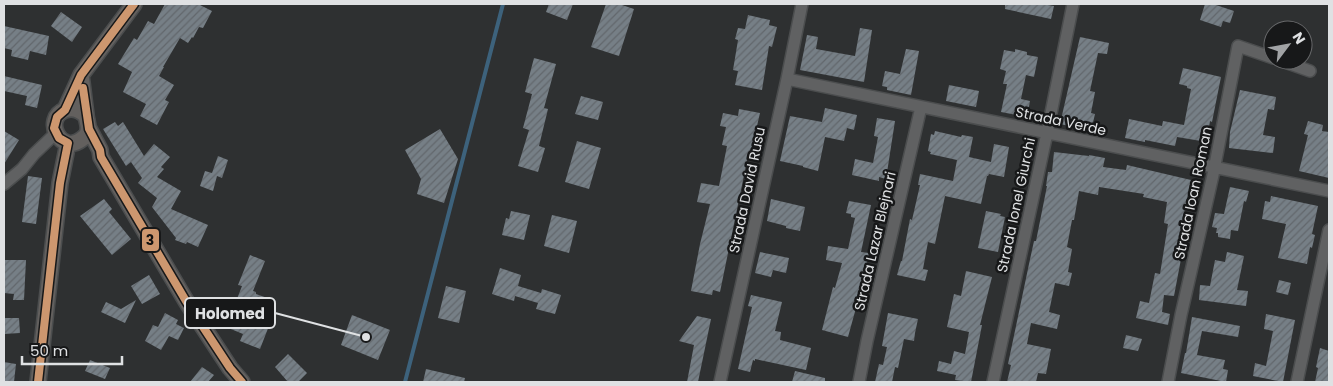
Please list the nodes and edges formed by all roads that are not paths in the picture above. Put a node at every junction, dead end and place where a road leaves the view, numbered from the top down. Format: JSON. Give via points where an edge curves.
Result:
{"nodes":[{"id":1,"x":134,"y":4,"type":"edge"},
{"id":2,"x":802,"y":4,"type":"edge"},
{"id":3,"x":1074,"y":4,"type":"edge"},
{"id":4,"x":1263,"y":55,"type":"edge"},
{"id":5,"x":81,"y":75,"type":"junction"},
{"id":6,"x":787,"y":79,"type":"junction"},
{"id":7,"x":921,"y":107,"type":"junction"},
{"id":8,"x":65,"y":110,"type":"junction"},
{"id":9,"x":87,"y":123,"type":"junction"},
{"id":10,"x":56,"y":133,"type":"junction"},
{"id":11,"x":1047,"y":134,"type":"junction"},
{"id":12,"x":73,"y":143,"type":"junction"},
{"id":13,"x":102,"y":157,"type":"junction"},
{"id":14,"x":1214,"y":168,"type":"junction"},
{"id":15,"x":4,"y":184,"type":"edge"},
{"id":16,"x":1329,"y":191,"type":"edge"},
{"id":17,"x":1329,"y":230,"type":"edge"},
{"id":18,"x":38,"y":382,"type":"edge"},
{"id":19,"x":242,"y":382,"type":"edge"},
{"id":20,"x":720,"y":382,"type":"edge"},
{"id":21,"x":859,"y":382,"type":"edge"},
{"id":22,"x":993,"y":382,"type":"edge"},
{"id":23,"x":1168,"y":382,"type":"edge"},
{"id":24,"x":1297,"y":382,"type":"edge"}],
"edges":[{"from":1,"to":5,"type":"street"},
{"from":2,"to":6,"type":"street","name":"Strada David Rusu"},
{"from":3,"to":11,"type":"street","name":"Strada Ionel Giurchi"},
{"from":4,"to":14,"type":"street","name":"Strada Ioan Roman","via":[[1238,46]]},
{"from":5,"to":8,"type":"street"},
{"from":5,"to":9,"type":"street"},
{"from":6,"to":7,"type":"street","name":"Strada Verde"},
{"from":6,"to":20,"type":"street","name":"Strada David Rusu"},
{"from":7,"to":11,"type":"street","name":"Strada Verde"},
{"from":7,"to":21,"type":"street","name":"Strada Lazar Blejnari"},
{"from":8,"to":9,"type":"street","via":[[77,109]]},
{"from":8,"to":10,"type":"street","via":[[54,122]]},
{"from":9,"to":12,"type":"street","via":[[86,136]]},
{"from":9,"to":13,"type":"street"},
{"from":10,"to":12,"type":"street","via":[[59,138]]},
{"from":10,"to":15,"type":"street"},
{"from":11,"to":14,"type":"street","name":"Strada Verde"},
{"from":11,"to":22,"type":"street","name":"Strada Ionel Giurchi"},
{"from":12,"to":13,"type":"street"},
{"from":12,"to":18,"type":"street","via":[[60,186]]},
{"from":13,"to":19,"type":"street","via":[[186,301]]},
{"from":14,"to":16,"type":"street","name":"Strada Verde"},
{"from":14,"to":23,"type":"street","name":"Strada Ioan Roman"},
{"from":17,"to":24,"type":"street"}]}
